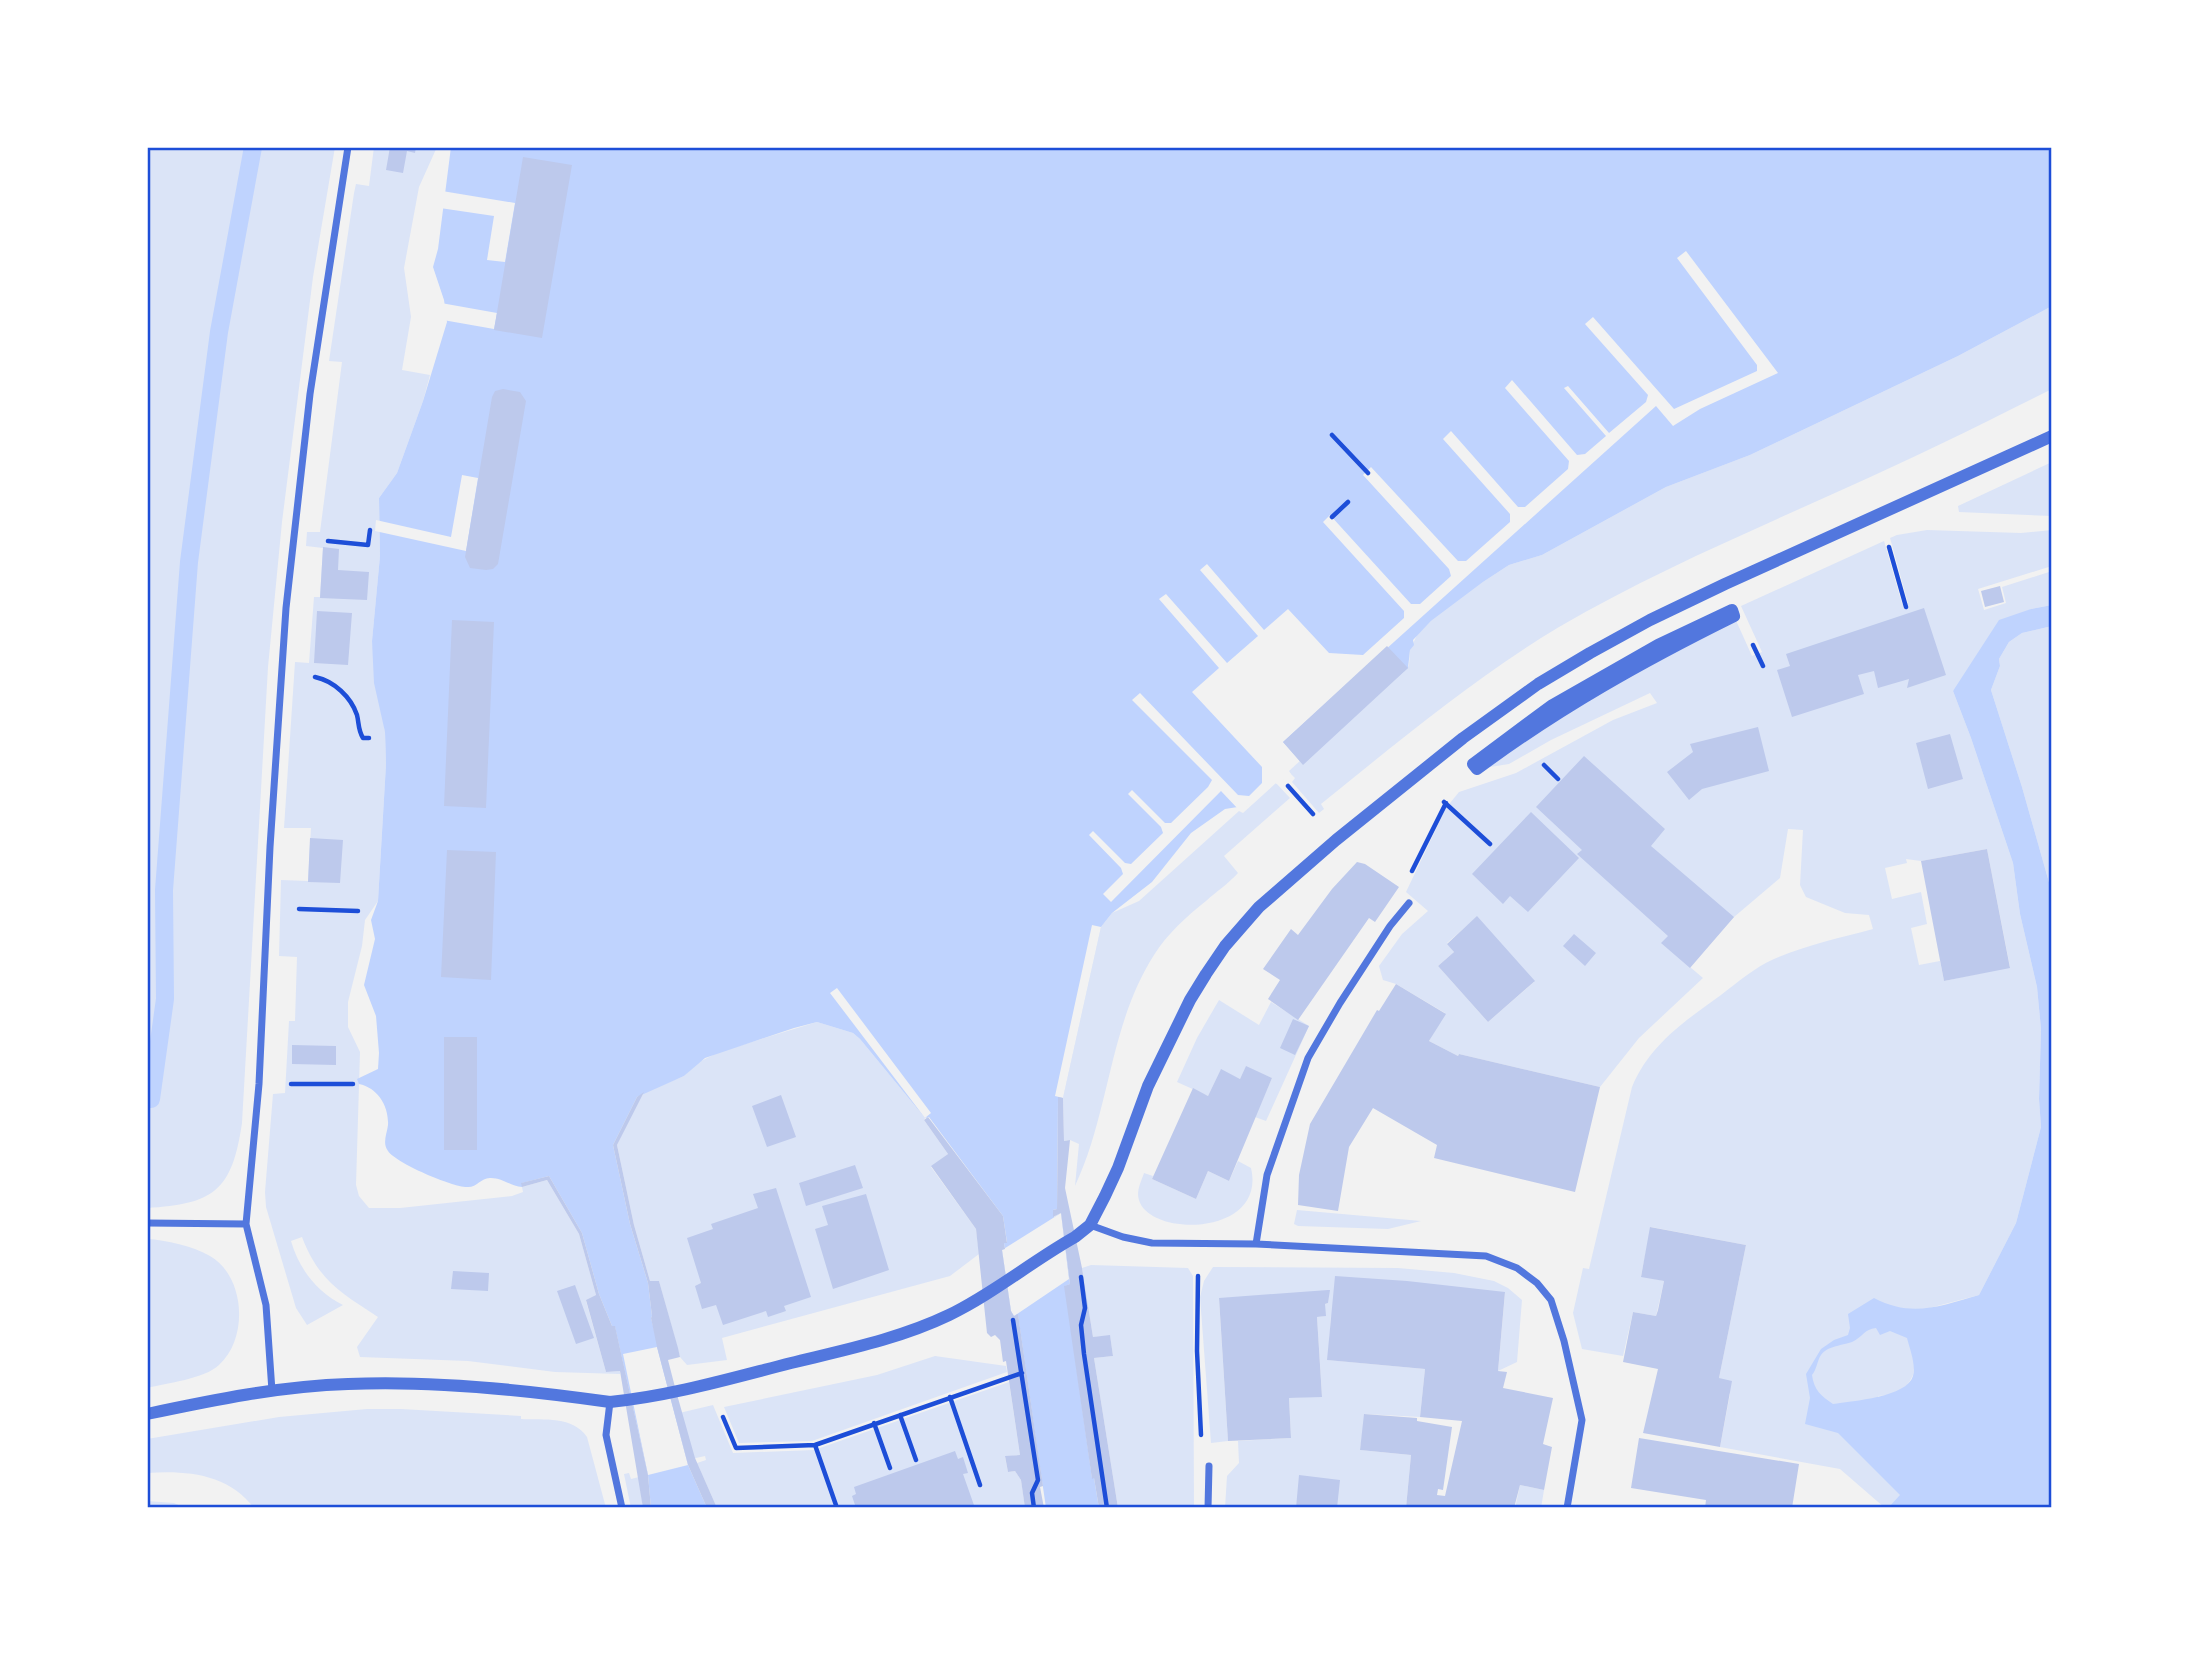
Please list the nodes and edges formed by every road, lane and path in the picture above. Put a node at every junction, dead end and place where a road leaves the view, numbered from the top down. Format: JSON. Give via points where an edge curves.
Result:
{"nodes":[{"id":1,"x":348,"y":147,"type":"edge"},
{"id":2,"x":1332,"y":435,"type":"dead end"},
{"id":3,"x":2052,"y":436,"type":"edge"},
{"id":4,"x":1368,"y":473,"type":"dead end"},
{"id":5,"x":1348,"y":502,"type":"dead end"},
{"id":6,"x":1332,"y":517,"type":"dead end"},
{"id":7,"x":370,"y":530,"type":"dead end"},
{"id":8,"x":294,"y":538,"type":"junction"},
{"id":9,"x":1887,"y":540,"type":"dead end"},
{"id":10,"x":1906,"y":607,"type":"dead end"},
{"id":11,"x":1734,"y":616,"type":"joint"},
{"id":12,"x":1757,"y":654,"type":"dead end"},
{"id":13,"x":1763,"y":666,"type":"dead end"},
{"id":14,"x":282,"y":672,"type":"junction"},
{"id":15,"x":369,"y":738,"type":"dead end"},
{"id":16,"x":1288,"y":786,"type":"dead end"},
{"id":17,"x":1441,"y":798,"type":"dead end"},
{"id":18,"x":1446,"y":803,"type":"junction"},
{"id":19,"x":1316,"y":817,"type":"dead end"},
{"id":20,"x":1490,"y":844,"type":"dead end"},
{"id":21,"x":1409,"y":903,"type":"joint"},
{"id":22,"x":267,"y":908,"type":"junction"},
{"id":23,"x":358,"y":911,"type":"dead end"},
{"id":24,"x":259,"y":1084,"type":"junction"},
{"id":25,"x":353,"y":1084,"type":"dead end"},
{"id":26,"x":147,"y":1223,"type":"edge"},
{"id":27,"x":246,"y":1224,"type":"junction"},
{"id":28,"x":1090,"y":1224,"type":"junction"},
{"id":29,"x":1075,"y":1237,"type":"junction"},
{"id":30,"x":1198,"y":1243,"type":"junction"},
{"id":31,"x":1256,"y":1244,"type":"junction"},
{"id":32,"x":992,"y":1289,"type":"junction"},
{"id":33,"x":1022,"y":1373,"type":"junction"},
{"id":34,"x":272,"y":1392,"type":"junction"},
{"id":35,"x":950,"y":1397,"type":"junction"},
{"id":36,"x":610,"y":1402,"type":"junction"},
{"id":37,"x":147,"y":1414,"type":"edge"},
{"id":38,"x":900,"y":1415,"type":"junction"},
{"id":39,"x":722,"y":1417,"type":"dead end"},
{"id":40,"x":1200,"y":1421,"type":"dead end"},
{"id":41,"x":874,"y":1423,"type":"junction"},
{"id":42,"x":815,"y":1445,"type":"junction"},
{"id":43,"x":916,"y":1460,"type":"dead end"},
{"id":44,"x":1209,"y":1466,"type":"dead end"},
{"id":45,"x":890,"y":1468,"type":"dead end"},
{"id":46,"x":980,"y":1485,"type":"dead end"},
{"id":47,"x":622,"y":1508,"type":"edge"},
{"id":48,"x":837,"y":1508,"type":"edge"},
{"id":49,"x":1034,"y":1508,"type":"edge"},
{"id":50,"x":1107,"y":1508,"type":"edge"},
{"id":51,"x":1208,"y":1508,"type":"edge"},
{"id":52,"x":1567,"y":1508,"type":"edge"}],
"edges":[{"from":1,"to":8,"type":"street","via":[[310,394]]},
{"from":2,"to":4,"type":"path"},
{"from":3,"to":28,"type":"street","via":[[1725,584],[1590,653],[1463,738],[1336,840],[1259,906],[1201,983],[1147,1086],[1118,1168]]},
{"from":5,"to":6,"type":"path"},
{"from":7,"to":8,"type":"path","via":[[369,545]]},
{"from":8,"to":14,"type":"street"},
{"from":9,"to":10,"type":"path"},
{"from":11,"to":11,"type":"street","via":[[1732,610],[1615,669],[1551,706],[1473,764],[1477,769],[1611,679]]},
{"from":12,"to":13,"type":"path"},
{"from":14,"to":15,"type":"path","via":[[322,678],[340,690],[355,710],[359,732]]},
{"from":14,"to":22,"type":"street"},
{"from":16,"to":19,"type":"path"},
{"from":17,"to":18,"type":"path"},
{"from":18,"to":20,"type":"path"},
{"from":18,"to":21,"type":"path","via":[[1403,889]]},
{"from":21,"to":31,"type":"street","via":[[1308,1058],[1267,1175]]},
{"from":22,"to":23,"type":"path"},
{"from":22,"to":24,"type":"street"},
{"from":24,"to":25,"type":"path"},
{"from":24,"to":27,"type":"street"},
{"from":26,"to":27,"type":"street"},
{"from":27,"to":34,"type":"street","via":[[266,1305]]},
{"from":28,"to":29,"type":"street"},
{"from":28,"to":30,"type":"street","via":[[1152,1243]]},
{"from":29,"to":32,"type":"street"},
{"from":29,"to":50,"type":"path","via":[[1085,1308],[1081,1325],[1084,1354]]},
{"from":30,"to":31,"type":"street"},
{"from":30,"to":40,"type":"path"},
{"from":31,"to":52,"type":"street","via":[[1486,1256],[1517,1268],[1537,1283],[1551,1300],[1581,1410],[1581,1437]]},
{"from":32,"to":33,"type":"path","via":[[1014,1322]]},
{"from":32,"to":36,"type":"street","via":[[965,1307],[879,1341],[676,1391]]},
{"from":33,"to":35,"type":"path"},
{"from":33,"to":49,"type":"path","via":[[1038,1480],[1032,1493]]},
{"from":34,"to":36,"type":"street","via":[[415,1383]]},
{"from":34,"to":37,"type":"street"},
{"from":35,"to":38,"type":"path"},
{"from":35,"to":46,"type":"path"},
{"from":36,"to":47,"type":"street","via":[[606,1435]]},
{"from":38,"to":41,"type":"path"},
{"from":38,"to":43,"type":"path"},
{"from":39,"to":42,"type":"path","via":[[736,1448]]},
{"from":41,"to":42,"type":"path"},
{"from":41,"to":45,"type":"path"},
{"from":42,"to":48,"type":"path"},
{"from":44,"to":51,"type":"street"}]}
